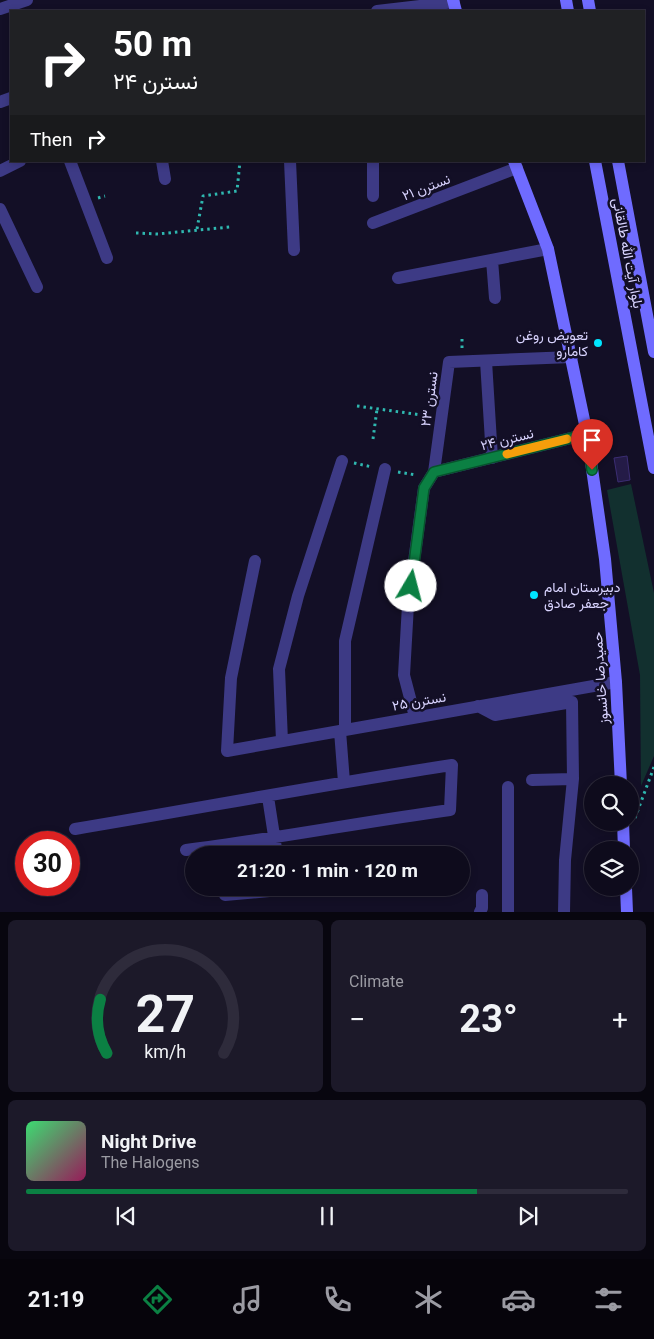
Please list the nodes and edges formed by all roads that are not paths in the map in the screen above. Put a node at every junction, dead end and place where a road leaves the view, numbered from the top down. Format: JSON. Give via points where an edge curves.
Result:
{"nodes":[{"id":1,"x":24,"y":4,"type":"edge"},
{"id":2,"x":454,"y":4,"type":"edge"},
{"id":3,"x":0,"y":9,"type":"edge"},
{"id":4,"x":389,"y":10,"type":"edge"},
{"id":5,"x":18,"y":162,"type":"edge"},
{"id":6,"x":70,"y":162,"type":"edge"},
{"id":7,"x":162,"y":162,"type":"edge"},
{"id":8,"x":290,"y":162,"type":"edge"},
{"id":9,"x":373,"y":162,"type":"edge"},
{"id":10,"x":595,"y":162,"type":"edge"},
{"id":11,"x":618,"y":162,"type":"edge"},
{"id":12,"x":516,"y":165,"type":"edge"},
{"id":13,"x":0,"y":170,"type":"edge"},
{"id":14,"x":165,"y":179,"type":"dead end"},
{"id":15,"x":373,"y":196,"type":"dead end"},
{"id":16,"x":0,"y":209,"type":"edge"},
{"id":17,"x":373,"y":223,"type":"dead end"},
{"id":18,"x":548,"y":249,"type":"junction"},
{"id":19,"x":294,"y":250,"type":"dead end"},
{"id":20,"x":107,"y":258,"type":"dead end"},
{"id":21,"x":492,"y":260,"type":"junction"},
{"id":22,"x":398,"y":278,"type":"dead end"},
{"id":23,"x":37,"y":287,"type":"dead end"},
{"id":24,"x":495,"y":298,"type":"dead end"},
{"id":25,"x":654,"y":352,"type":"edge"},
{"id":26,"x":572,"y":357,"type":"junction"},
{"id":27,"x":486,"y":361,"type":"junction"},
{"id":28,"x":587,"y":434,"type":"junction"},
{"id":29,"x":492,"y":458,"type":"junction"},
{"id":30,"x":342,"y":461,"type":"dead end"},
{"id":31,"x":654,"y":468,"type":"edge"},
{"id":32,"x":384,"y":469,"type":"dead end"},
{"id":33,"x":434,"y":472,"type":"junction"},
{"id":34,"x":255,"y":561,"type":"dead end"},
{"id":35,"x":616,"y":682,"type":"junction"},
{"id":36,"x":478,"y":706,"type":"junction"},
{"id":37,"x":415,"y":718,"type":"junction"},
{"id":38,"x":343,"y":730,"type":"junction"},
{"id":39,"x":282,"y":741,"type":"junction"},
{"id":40,"x":621,"y":776,"type":"edge"},
{"id":41,"x":573,"y":778,"type":"junction"},
{"id":42,"x":532,"y":780,"type":"dead end"},
{"id":43,"x":344,"y":782,"type":"junction"},
{"id":44,"x":508,"y":787,"type":"dead end"},
{"id":45,"x":268,"y":797,"type":"junction"},
{"id":46,"x":75,"y":829,"type":"dead end"},
{"id":47,"x":275,"y":839,"type":"junction"},
{"id":48,"x":218,"y":846,"type":"edge"},
{"id":49,"x":276,"y":846,"type":"edge"},
{"id":50,"x":482,"y":895,"type":"dead end"},
{"id":51,"x":626,"y":896,"type":"edge"},
{"id":52,"x":480,"y":912,"type":"edge"},
{"id":53,"x":508,"y":912,"type":"edge"},
{"id":54,"x":564,"y":912,"type":"edge"},
{"id":55,"x":627,"y":912,"type":"edge"}],
"edges":[{"from":1,"to":3,"type":"street"},
{"from":2,"to":4,"type":"street"},
{"from":5,"to":13,"type":"street"},
{"from":6,"to":20,"type":"street"},
{"from":7,"to":14,"type":"street"},
{"from":8,"to":19,"type":"street"},
{"from":9,"to":15,"type":"street"},
{"from":10,"to":31,"type":"street","name":"بلوار آیت الله طالقانی"},
{"from":11,"to":25,"type":"street","name":"بلوار آیت الله طالقانی"},
{"from":12,"to":17,"type":"street","name":"نسترن ۲۱"},
{"from":12,"to":18,"type":"street","name":"حمیدرضا خانسوز"},
{"from":16,"to":23,"type":"street"},
{"from":18,"to":21,"type":"street"},
{"from":18,"to":26,"type":"street","name":"حمیدرضا خانسوز"},
{"from":21,"to":22,"type":"street"},
{"from":21,"to":24,"type":"street"},
{"from":26,"to":27,"type":"street","name":"نسترن ۲۳"},
{"from":26,"to":28,"type":"street","name":"حمیدرضا خانسوز"},
{"from":27,"to":29,"type":"street"},
{"from":27,"to":33,"type":"street","name":"نسترن ۲۳","via":[[449,362]]},
{"from":28,"to":29,"type":"street","name":"نسترن ۲۴"},
{"from":28,"to":35,"type":"street","name":"حمیدرضا خانسوز","via":[[605,559]]},
{"from":29,"to":33,"type":"street","name":"نسترن ۲۴"},
{"from":30,"to":39,"type":"street","via":[[298,596],[279,669]]},
{"from":32,"to":38,"type":"street","via":[[345,641]]},
{"from":33,"to":37,"type":"street","name":"نسترن ۲۳","via":[[424,488],[408,605],[404,675]]},
{"from":34,"to":39,"type":"street","name":"نسترن ۲۵","via":[[231,678],[227,751]]},
{"from":35,"to":36,"type":"street","name":"نسترن ۲۵"},
{"from":35,"to":40,"type":"street","name":"حمیدرضا خانسوز"},
{"from":36,"to":37,"type":"street","name":"نسترن ۲۵"},
{"from":36,"to":41,"type":"street","via":[[495,715],[572,702]]},
{"from":37,"to":38,"type":"street","name":"نسترن ۲۵"},
{"from":38,"to":39,"type":"street","name":"نسترن ۲۵"},
{"from":38,"to":43,"type":"street"},
{"from":41,"to":42,"type":"street"},
{"from":41,"to":54,"type":"street"},
{"from":43,"to":45,"type":"street"},
{"from":43,"to":47,"type":"street","via":[[452,765],[450,810]]},
{"from":44,"to":53,"type":"street"},
{"from":45,"to":46,"type":"street"},
{"from":45,"to":47,"type":"street"},
{"from":47,"to":48,"type":"street"},
{"from":47,"to":49,"type":"street"},
{"from":50,"to":52,"type":"street"},
{"from":51,"to":55,"type":"street"}]}
